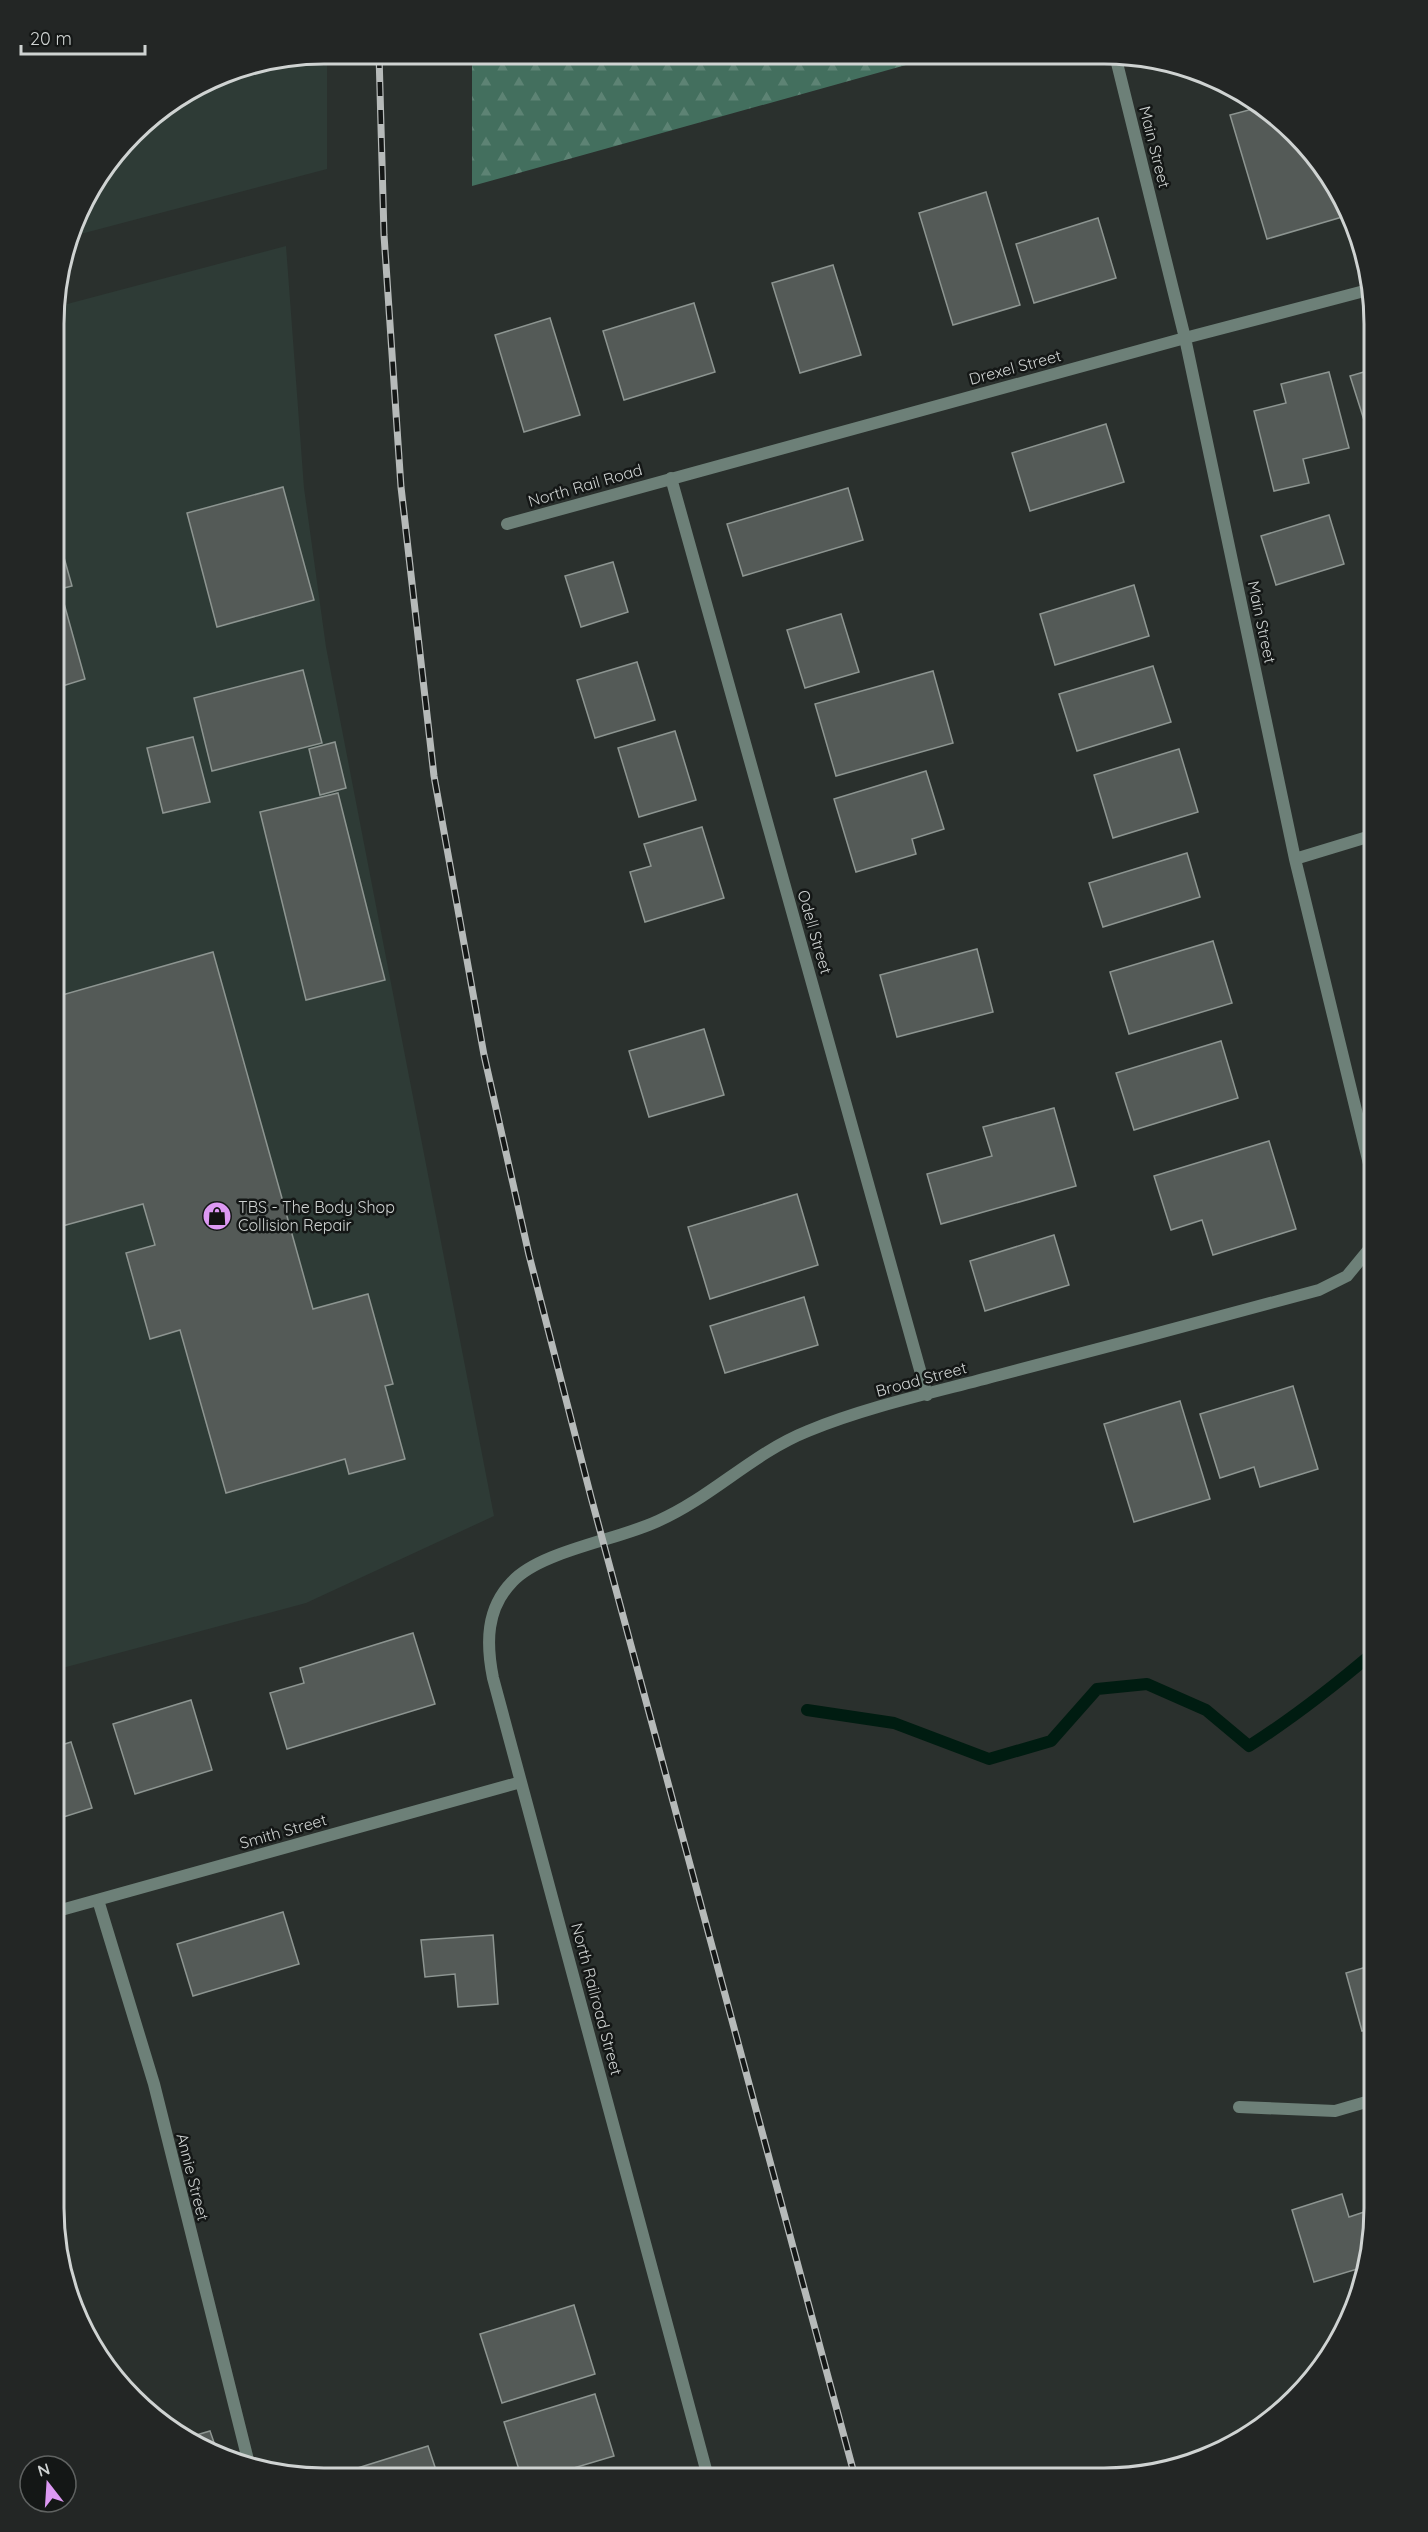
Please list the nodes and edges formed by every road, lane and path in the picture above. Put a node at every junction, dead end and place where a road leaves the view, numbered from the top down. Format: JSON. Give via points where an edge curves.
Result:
{"nodes":[{"id":1,"x":1117,"y":65,"type":"edge"},
{"id":2,"x":1361,"y":292,"type":"edge"},
{"id":3,"x":1185,"y":338,"type":"junction"},
{"id":4,"x":671,"y":478,"type":"junction"},
{"id":5,"x":507,"y":524,"type":"dead end"},
{"id":6,"x":1364,"y":838,"type":"edge"},
{"id":7,"x":1295,"y":860,"type":"junction"},
{"id":8,"x":1364,"y":1143,"type":"edge"},
{"id":9,"x":1364,"y":1255,"type":"edge"},
{"id":10,"x":927,"y":1395,"type":"junction"},
{"id":11,"x":556,"y":1557,"type":"joint"},
{"id":12,"x":521,"y":1782,"type":"junction"},
{"id":13,"x":98,"y":1900,"type":"junction"},
{"id":14,"x":64,"y":1909,"type":"edge"},
{"id":15,"x":1364,"y":2103,"type":"edge"},
{"id":16,"x":1239,"y":2107,"type":"dead end"},
{"id":17,"x":247,"y":2456,"type":"edge"},
{"id":18,"x":706,"y":2468,"type":"edge"}],
"edges":[{"from":1,"to":3,"type":"street","name":"Main Street"},
{"from":2,"to":3,"type":"street","name":"Drexel Street"},
{"from":3,"to":4,"type":"street","name":"Drexel Street"},
{"from":3,"to":7,"type":"street","name":"Main Street"},
{"from":4,"to":5,"type":"street","name":"North Rail Road"},
{"from":4,"to":10,"type":"street","name":"Odell Street"},
{"from":6,"to":7,"type":"street"},
{"from":7,"to":8,"type":"street","name":"Main Street"},
{"from":9,"to":10,"type":"street","name":"Broad Street","via":[[1347,1276],[1319,1290]]},
{"from":10,"to":11,"type":"street","name":"Broad Street","via":[[805,1432],[766,1452],[662,1520]]},
{"from":11,"to":12,"type":"street","name":"North Railroad Street","via":[[534,1565],[513,1581],[497,1604],[489,1633],[493,1678]]},
{"from":12,"to":13,"type":"street","name":"Smith Street"},
{"from":12,"to":18,"type":"street","name":"North Railroad Street"},
{"from":13,"to":14,"type":"street","name":"Smith Street"},
{"from":13,"to":17,"type":"street","name":"Annie Street","via":[[154,2084]]},
{"from":15,"to":16,"type":"street","via":[[1335,2111]]}]}
